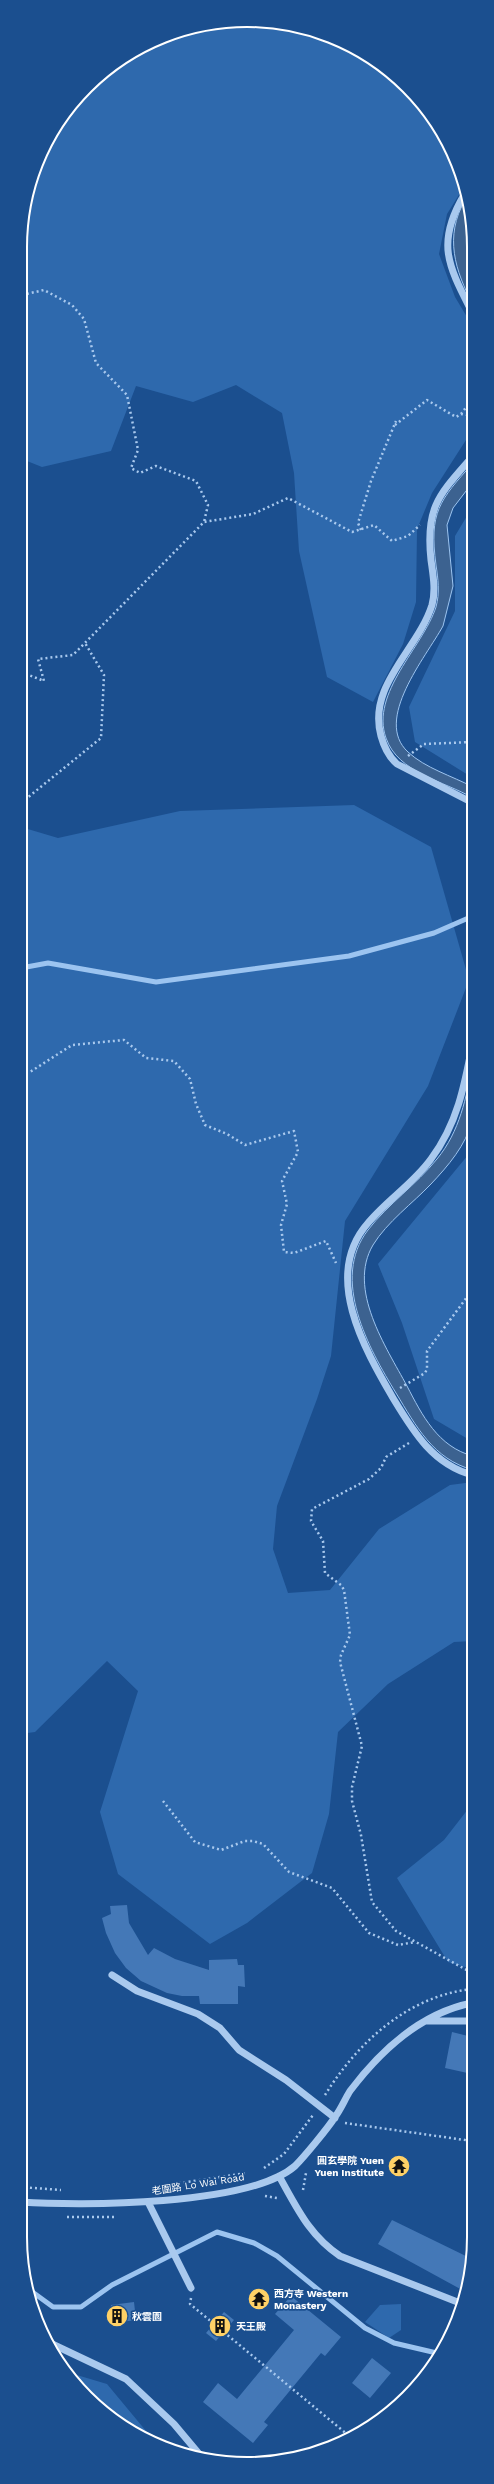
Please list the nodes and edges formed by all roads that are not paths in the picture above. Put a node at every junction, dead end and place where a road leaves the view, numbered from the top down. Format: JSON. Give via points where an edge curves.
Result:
{"nodes":[{"id":1,"x":462,"y":199,"type":"edge"},
{"id":2,"x":467,"y":301,"type":"edge"},
{"id":3,"x":467,"y":463,"type":"edge"},
{"id":4,"x":467,"y":800,"type":"edge"},
{"id":5,"x":467,"y":1073,"type":"edge"},
{"id":6,"x":467,"y":1473,"type":"edge"},
{"id":7,"x":112,"y":1975,"type":"dead end"},
{"id":8,"x":467,"y":2004,"type":"edge"},
{"id":9,"x":425,"y":2020,"type":"junction"},
{"id":10,"x":467,"y":2021,"type":"edge"},
{"id":11,"x":338,"y":2119,"type":"junction"},
{"id":12,"x":279,"y":2176,"type":"junction"},
{"id":13,"x":27,"y":2202,"type":"edge"},
{"id":14,"x":148,"y":2202,"type":"junction"},
{"id":15,"x":191,"y":2288,"type":"road end"},
{"id":16,"x":457,"y":2302,"type":"edge"},
{"id":17,"x":55,"y":2346,"type":"edge"},
{"id":18,"x":196,"y":2451,"type":"edge"}],
"edges":[{"from":1,"to":2,"type":"street","via":[[447,232],[447,246],[448,259]]},
{"from":3,"to":4,"type":"street","via":[[444,490],[434,508],[429,538],[434,590],[432,602],[424,624],[380,700],[377,721],[389,756],[397,764]]},
{"from":5,"to":6,"type":"street","via":[[462,1099],[450,1129],[430,1160],[359,1234],[347,1266],[346,1285],[371,1357],[418,1438],[439,1460]]},
{"from":7,"to":11,"type":"street","via":[[136,1991],[198,2014],[220,2028],[239,2050],[286,2080]]},
{"from":8,"to":9,"type":"street","name":"老圍路 Lo Wai Road"},
{"from":9,"to":10,"type":"street"},
{"from":9,"to":11,"type":"street","name":"老圍路 Lo Wai Road","via":[[394,2042],[368,2069],[350,2092]]},
{"from":11,"to":12,"type":"street","name":"老圍路 Lo Wai Road","via":[[295,2166]]},
{"from":12,"to":14,"type":"street","name":"老圍路 Lo Wai Road","via":[[228,2192]]},
{"from":12,"to":16,"type":"street","via":[[307,2225],[322,2244],[340,2256]]},
{"from":13,"to":14,"type":"street","name":"老圍路 Lo Wai Road"},
{"from":14,"to":15,"type":"street"},
{"from":17,"to":18,"type":"street","via":[[126,2379],[174,2424]]}]}
